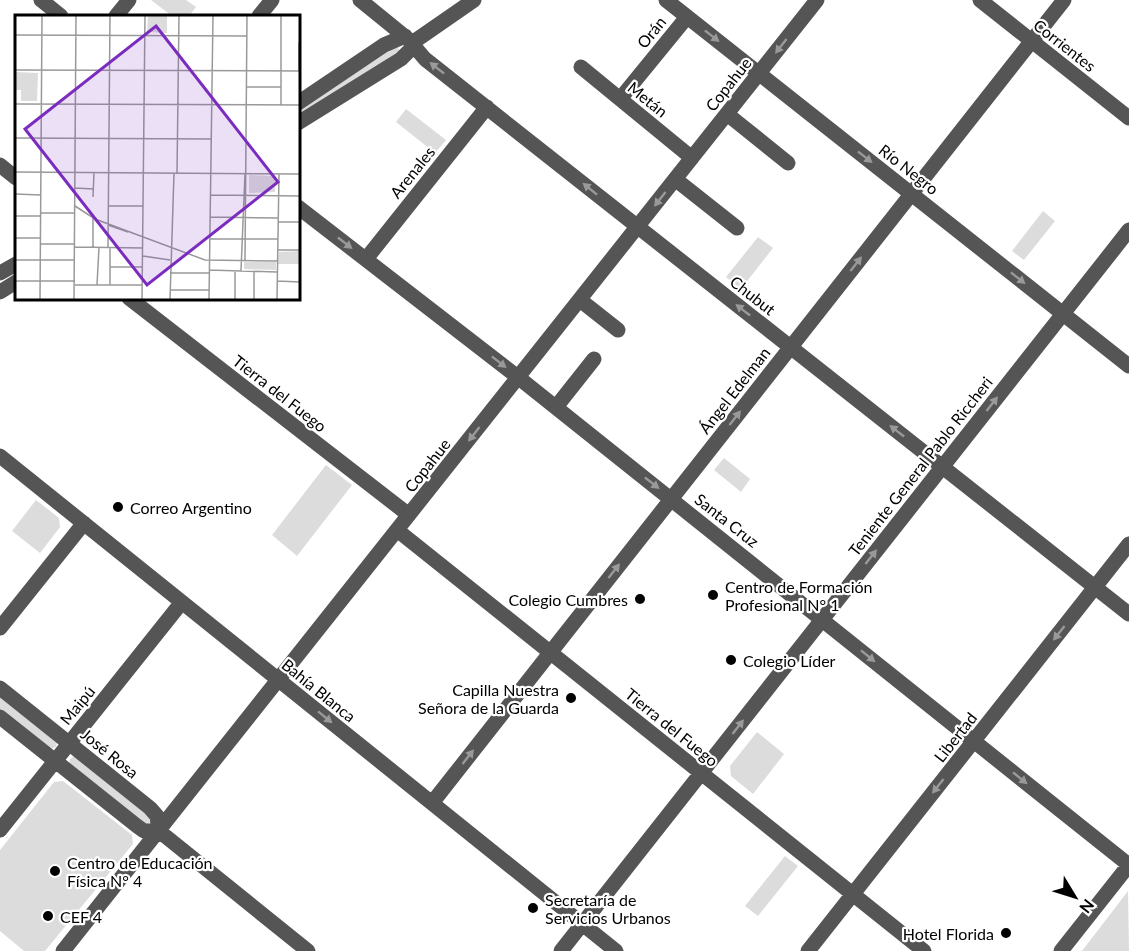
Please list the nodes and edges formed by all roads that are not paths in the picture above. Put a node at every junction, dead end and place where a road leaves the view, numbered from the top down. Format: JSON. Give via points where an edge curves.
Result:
{"nodes":[{"id":1,"x":40,"y":0,"type":"edge"},
{"id":2,"x":129,"y":0,"type":"edge"},
{"id":3,"x":272,"y":0,"type":"edge"},
{"id":4,"x":360,"y":0,"type":"edge"},
{"id":5,"x":474,"y":0,"type":"edge"},
{"id":6,"x":666,"y":0,"type":"edge"},
{"id":7,"x":817,"y":0,"type":"edge"},
{"id":8,"x":980,"y":0,"type":"edge"},
{"id":9,"x":1064,"y":0,"type":"edge"},
{"id":10,"x":60,"y":15,"type":"edge"},
{"id":11,"x":117,"y":15,"type":"edge"},
{"id":12,"x":260,"y":15,"type":"edge"},
{"id":13,"x":687,"y":16,"type":"junction"},
{"id":14,"x":408,"y":39,"type":"junction"},
{"id":15,"x":1032,"y":41,"type":"junction"},
{"id":16,"x":581,"y":67,"type":"dead end"},
{"id":17,"x":759,"y":73,"type":"junction"},
{"id":18,"x":620,"y":99,"type":"junction"},
{"id":19,"x":300,"y":102,"type":"edge"},
{"id":20,"x":487,"y":107,"type":"junction"},
{"id":21,"x":727,"y":114,"type":"junction"},
{"id":22,"x":1129,"y":118,"type":"edge"},
{"id":23,"x":300,"y":122,"type":"edge"},
{"id":24,"x":692,"y":158,"type":"junction"},
{"id":25,"x":788,"y":163,"type":"dead end"},
{"id":26,"x":0,"y":165,"type":"edge"},
{"id":27,"x":15,"y":177,"type":"edge"},
{"id":28,"x":675,"y":179,"type":"junction"},
{"id":29,"x":912,"y":194,"type":"junction"},
{"id":30,"x":300,"y":209,"type":"edge"},
{"id":31,"x":638,"y":227,"type":"junction"},
{"id":32,"x":737,"y":228,"type":"dead end"},
{"id":33,"x":1129,"y":230,"type":"edge"},
{"id":34,"x":366,"y":259,"type":"junction"},
{"id":35,"x":15,"y":265,"type":"edge"},
{"id":36,"x":0,"y":273,"type":"edge"},
{"id":37,"x":15,"y":283,"type":"edge"},
{"id":38,"x":0,"y":292,"type":"edge"},
{"id":39,"x":132,"y":300,"type":"edge"},
{"id":40,"x":580,"y":300,"type":"junction"},
{"id":41,"x":1063,"y":314,"type":"junction"},
{"id":42,"x":618,"y":330,"type":"dead end"},
{"id":43,"x":791,"y":347,"type":"junction"},
{"id":44,"x":594,"y":359,"type":"dead end"},
{"id":45,"x":1129,"y":366,"type":"edge"},
{"id":46,"x":519,"y":378,"type":"junction"},
{"id":47,"x":556,"y":407,"type":"junction"},
{"id":48,"x":0,"y":456,"type":"edge"},
{"id":49,"x":942,"y":467,"type":"junction"},
{"id":50,"x":671,"y":499,"type":"junction"},
{"id":51,"x":409,"y":515,"type":"junction"},
{"id":52,"x":84,"y":523,"type":"junction"},
{"id":53,"x":397,"y":530,"type":"junction"},
{"id":54,"x":1129,"y":544,"type":"edge"},
{"id":55,"x":1095,"y":587,"type":"junction"},
{"id":56,"x":182,"y":602,"type":"junction"},
{"id":57,"x":1129,"y":614,"type":"edge"},
{"id":58,"x":823,"y":619,"type":"junction"},
{"id":59,"x":0,"y":628,"type":"edge"},
{"id":60,"x":550,"y":652,"type":"junction"},
{"id":61,"x":279,"y":681,"type":"junction"},
{"id":62,"x":0,"y":688,"type":"edge"},
{"id":63,"x":0,"y":717,"type":"edge"},
{"id":64,"x":974,"y":741,"type":"junction"},
{"id":65,"x":69,"y":744,"type":"junction"},
{"id":66,"x":55,"y":761,"type":"junction"},
{"id":67,"x":701,"y":773,"type":"junction"},
{"id":68,"x":432,"y":803,"type":"junction"},
{"id":69,"x":0,"y":830,"type":"edge"},
{"id":70,"x":159,"y":831,"type":"junction"},
{"id":71,"x":1129,"y":865,"type":"edge"},
{"id":72,"x":853,"y":894,"type":"junction"},
{"id":73,"x":582,"y":924,"type":"junction"},
{"id":74,"x":63,"y":951,"type":"edge"},
{"id":75,"x":308,"y":951,"type":"edge"},
{"id":76,"x":561,"y":951,"type":"edge"},
{"id":77,"x":616,"y":951,"type":"edge"},
{"id":78,"x":808,"y":951,"type":"edge"},
{"id":79,"x":924,"y":951,"type":"edge"},
{"id":80,"x":1061,"y":951,"type":"edge"}],
"edges":[{"from":1,"to":10,"type":"street"},
{"from":2,"to":11,"type":"street"},
{"from":3,"to":12,"type":"street"},
{"from":4,"to":14,"type":"street","name":"Chubut"},
{"from":5,"to":14,"type":"street"},
{"from":6,"to":13,"type":"street","name":"Río Negro"},
{"from":7,"to":17,"type":"street","name":"Copahue","one_way":true},
{"from":8,"to":15,"type":"street","name":"Corrientes"},
{"from":9,"to":15,"type":"street","name":"Ángel Edelman"},
{"from":13,"to":17,"type":"street","name":"Río Negro","one_way":true},
{"from":13,"to":18,"type":"street","name":"Orán"},
{"from":14,"to":19,"type":"street","via":[[384,45]]},
{"from":20,"to":14,"type":"street","name":"Chubut","one_way":true,"via":[[425,59]]},
{"from":14,"to":23,"type":"street","via":[[405,56]]},
{"from":15,"to":22,"type":"street","name":"Corrientes"},
{"from":15,"to":29,"type":"street","name":"Ángel Edelman"},
{"from":16,"to":18,"type":"street","name":"Metán"},
{"from":17,"to":21,"type":"street","name":"Copahue"},
{"from":17,"to":29,"type":"street","name":"Río Negro","one_way":true},
{"from":18,"to":24,"type":"street","name":"Metán"},
{"from":31,"to":20,"type":"street","name":"Chubut","one_way":true},
{"from":20,"to":34,"type":"street","name":"Arenales"},
{"from":21,"to":24,"type":"street","name":"Copahue"},
{"from":21,"to":25,"type":"street"},
{"from":24,"to":28,"type":"street","name":"Copahue"},
{"from":26,"to":27,"type":"street"},
{"from":28,"to":31,"type":"street","name":"Copahue","one_way":true},
{"from":28,"to":32,"type":"street"},
{"from":29,"to":41,"type":"street","name":"Río Negro","one_way":true},
{"from":43,"to":29,"type":"street","name":"Ángel Edelman","one_way":true},
{"from":30,"to":34,"type":"street","name":"Santa Cruz","one_way":true},
{"from":31,"to":40,"type":"street","name":"Copahue"},
{"from":43,"to":31,"type":"street","name":"Chubut","one_way":true},
{"from":33,"to":41,"type":"street","name":"Teniente General Pablo Riccheri"},
{"from":34,"to":46,"type":"street","name":"Santa Cruz","one_way":true},
{"from":35,"to":36,"type":"street"},
{"from":37,"to":38,"type":"street"},
{"from":39,"to":51,"type":"street","name":"Tierra del Fuego"},
{"from":40,"to":42,"type":"street"},
{"from":40,"to":46,"type":"street","name":"Copahue"},
{"from":41,"to":45,"type":"street","name":"Río Negro"},
{"from":49,"to":41,"type":"street","name":"Teniente General Pablo Riccheri","one_way":true},
{"from":49,"to":43,"type":"street","name":"Chubut","one_way":true},
{"from":50,"to":43,"type":"street","name":"Ángel Edelman","one_way":true},
{"from":44,"to":47,"type":"street"},
{"from":46,"to":47,"type":"street","name":"Santa Cruz"},
{"from":46,"to":51,"type":"street","name":"Copahue","one_way":true},
{"from":47,"to":50,"type":"street","name":"Santa Cruz","one_way":true},
{"from":48,"to":52,"type":"street","name":"Bahía Blanca"},
{"from":49,"to":55,"type":"street","name":"Chubut"},
{"from":58,"to":49,"type":"street","name":"Teniente General Pablo Riccheri","one_way":true},
{"from":50,"to":58,"type":"street","name":"Santa Cruz"},
{"from":60,"to":50,"type":"street","name":"Ángel Edelman","one_way":true},
{"from":51,"to":53,"type":"street","name":"Copahue"},
{"from":52,"to":56,"type":"street","name":"Bahía Blanca"},
{"from":52,"to":59,"type":"street"},
{"from":53,"to":60,"type":"street","name":"Tierra del Fuego"},
{"from":53,"to":61,"type":"street","name":"Copahue"},
{"from":54,"to":55,"type":"street","name":"Libertad"},
{"from":55,"to":57,"type":"street","name":"Chubut"},
{"from":55,"to":64,"type":"street","name":"Libertad","one_way":true},
{"from":56,"to":61,"type":"street","name":"Bahía Blanca"},
{"from":56,"to":65,"type":"street","name":"Maipú"},
{"from":58,"to":64,"type":"street","name":"Santa Cruz","one_way":true},
{"from":67,"to":58,"type":"street","name":"Teniente General Pablo Riccheri","one_way":true},
{"from":60,"to":67,"type":"street","name":"Tierra del Fuego"},
{"from":68,"to":60,"type":"street","name":"Ángel Edelman","one_way":true},
{"from":61,"to":68,"type":"street","name":"Bahía Blanca","one_way":true},
{"from":61,"to":70,"type":"street","name":"Copahue"},
{"from":62,"to":65,"type":"street","name":"José Rosa"},
{"from":63,"to":66,"type":"street","name":"José Rosa"},
{"from":64,"to":71,"type":"street","name":"Santa Cruz","one_way":true},
{"from":64,"to":72,"type":"street","name":"Libertad","one_way":true},
{"from":65,"to":66,"type":"street","name":"Maipú"},
{"from":65,"to":70,"type":"street","name":"José Rosa","via":[[150,808],[157,816]]},
{"from":66,"to":69,"type":"street","name":"Maipú"},
{"from":66,"to":70,"type":"street","name":"José Rosa","via":[[144,831]]},
{"from":67,"to":72,"type":"street","name":"Tierra del Fuego"},
{"from":67,"to":73,"type":"street","name":"Teniente General Pablo Riccheri"},
{"from":68,"to":73,"type":"street","name":"Bahía Blanca"},
{"from":70,"to":74,"type":"street","name":"Copahue"},
{"from":70,"to":75,"type":"street","name":"José Rosa"},
{"from":71,"to":80,"type":"street"},
{"from":72,"to":78,"type":"street","name":"Libertad"},
{"from":72,"to":79,"type":"street","name":"Tierra del Fuego"},
{"from":73,"to":76,"type":"street","name":"Teniente General Pablo Riccheri"},
{"from":73,"to":77,"type":"street","name":"Bahía Blanca"}]}
